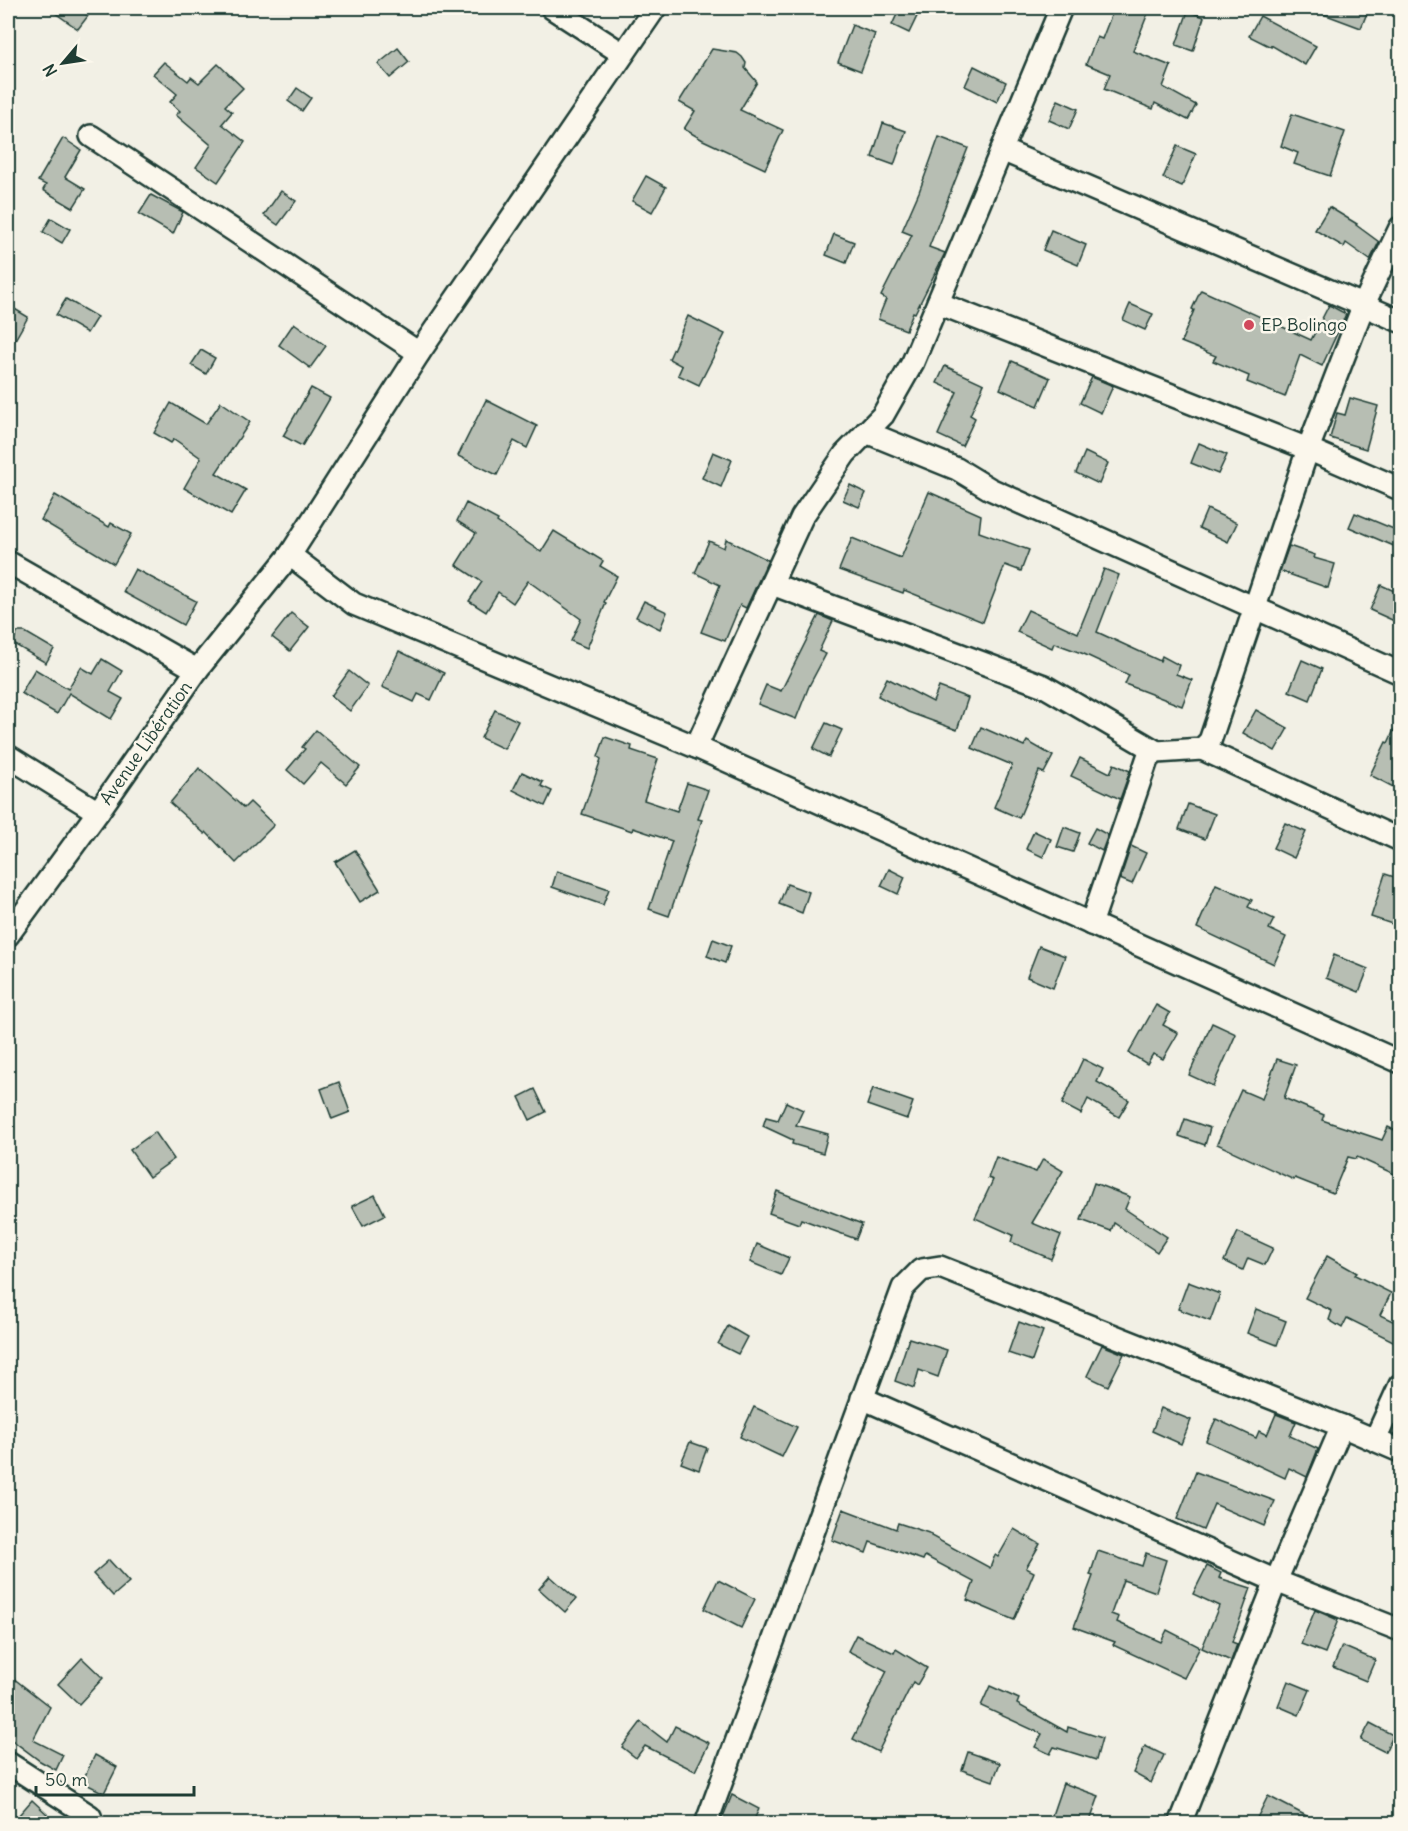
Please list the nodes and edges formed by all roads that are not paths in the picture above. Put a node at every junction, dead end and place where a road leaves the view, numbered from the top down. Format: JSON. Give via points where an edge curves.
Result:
{"nodes":[{"id":1,"x":552,"y":8,"type":"edge"},
{"id":2,"x":655,"y":8,"type":"edge"},
{"id":3,"x":1061,"y":8,"type":"edge"},
{"id":4,"x":622,"y":54,"type":"junction"},
{"id":5,"x":91,"y":136,"type":"dead end"},
{"id":6,"x":1002,"y":150,"type":"junction"},
{"id":7,"x":1401,"y":228,"type":"edge"},
{"id":8,"x":938,"y":303,"type":"junction"},
{"id":9,"x":1364,"y":304,"type":"junction"},
{"id":10,"x":1401,"y":321,"type":"edge"},
{"id":11,"x":419,"y":353,"type":"junction"},
{"id":12,"x":866,"y":432,"type":"junction"},
{"id":13,"x":1308,"y":449,"type":"junction"},
{"id":14,"x":1401,"y":489,"type":"edge"},
{"id":15,"x":290,"y":555,"type":"junction"},
{"id":16,"x":8,"y":562,"type":"edge"},
{"id":17,"x":772,"y":584,"type":"junction"},
{"id":18,"x":1255,"y":607,"type":"junction"},
{"id":19,"x":197,"y":670,"type":"junction"},
{"id":20,"x":1401,"y":673,"type":"edge"},
{"id":21,"x":696,"y":747,"type":"junction"},
{"id":22,"x":1202,"y":749,"type":"junction"},
{"id":23,"x":1157,"y":752,"type":"junction"},
{"id":24,"x":8,"y":756,"type":"edge"},
{"id":25,"x":98,"y":812,"type":"junction"},
{"id":26,"x":1401,"y":840,"type":"edge"},
{"id":27,"x":1091,"y":924,"type":"junction"},
{"id":28,"x":8,"y":935,"type":"edge"},
{"id":29,"x":1401,"y":1062,"type":"edge"},
{"id":30,"x":1401,"y":1385,"type":"edge"},
{"id":31,"x":862,"y":1398,"type":"junction"},
{"id":32,"x":1342,"y":1426,"type":"junction"},
{"id":33,"x":1375,"y":1440,"type":"junction"},
{"id":34,"x":1401,"y":1451,"type":"edge"},
{"id":35,"x":1276,"y":1581,"type":"junction"},
{"id":36,"x":1401,"y":1630,"type":"edge"},
{"id":37,"x":8,"y":1763,"type":"edge"},
{"id":38,"x":93,"y":1824,"type":"edge"},
{"id":39,"x":706,"y":1824,"type":"edge"},
{"id":40,"x":1180,"y":1824,"type":"edge"}],
"edges":[{"from":1,"to":4,"type":"street"},
{"from":2,"to":4,"type":"street","name":"Avenue Libération"},
{"from":3,"to":6,"type":"street"},
{"from":4,"to":11,"type":"street","name":"Avenue Libération"},
{"from":5,"to":11,"type":"street"},
{"from":6,"to":8,"type":"street"},
{"from":6,"to":9,"type":"street"},
{"from":7,"to":9,"type":"street"},
{"from":8,"to":12,"type":"street","via":[[913,362],[883,415]]},
{"from":8,"to":13,"type":"street"},
{"from":9,"to":10,"type":"street"},
{"from":9,"to":13,"type":"street"},
{"from":11,"to":15,"type":"street","name":"Avenue Libération"},
{"from":12,"to":17,"type":"street","via":[[845,454],[802,517]]},
{"from":12,"to":18,"type":"street","via":[[957,469],[990,489]]},
{"from":13,"to":14,"type":"street"},
{"from":13,"to":18,"type":"street"},
{"from":15,"to":19,"type":"street","name":"Avenue Libération"},
{"from":15,"to":21,"type":"street","via":[[354,604]]},
{"from":16,"to":19,"type":"street"},
{"from":17,"to":21,"type":"street"},
{"from":17,"to":23,"type":"street","via":[[1044,686]]},
{"from":18,"to":20,"type":"street"},
{"from":18,"to":22,"type":"street","via":[[1210,741]]},
{"from":19,"to":25,"type":"street","name":"Avenue Libération"},
{"from":21,"to":27,"type":"street"},
{"from":22,"to":23,"type":"street"},
{"from":22,"to":26,"type":"street"},
{"from":23,"to":27,"type":"street","via":[[1148,757],[1142,771]]},
{"from":24,"to":25,"type":"street"},
{"from":25,"to":28,"type":"street","name":"Avenue Libération"},
{"from":27,"to":29,"type":"street"},
{"from":30,"to":33,"type":"street"},
{"from":31,"to":32,"type":"street","via":[[903,1288],[921,1270],[940,1267]]},
{"from":31,"to":35,"type":"street"},
{"from":31,"to":39,"type":"street"},
{"from":32,"to":33,"type":"street"},
{"from":32,"to":35,"type":"street"},
{"from":33,"to":34,"type":"street"},
{"from":35,"to":36,"type":"street"},
{"from":35,"to":40,"type":"street"},
{"from":37,"to":38,"type":"street","via":[[90,1816]]}]}
